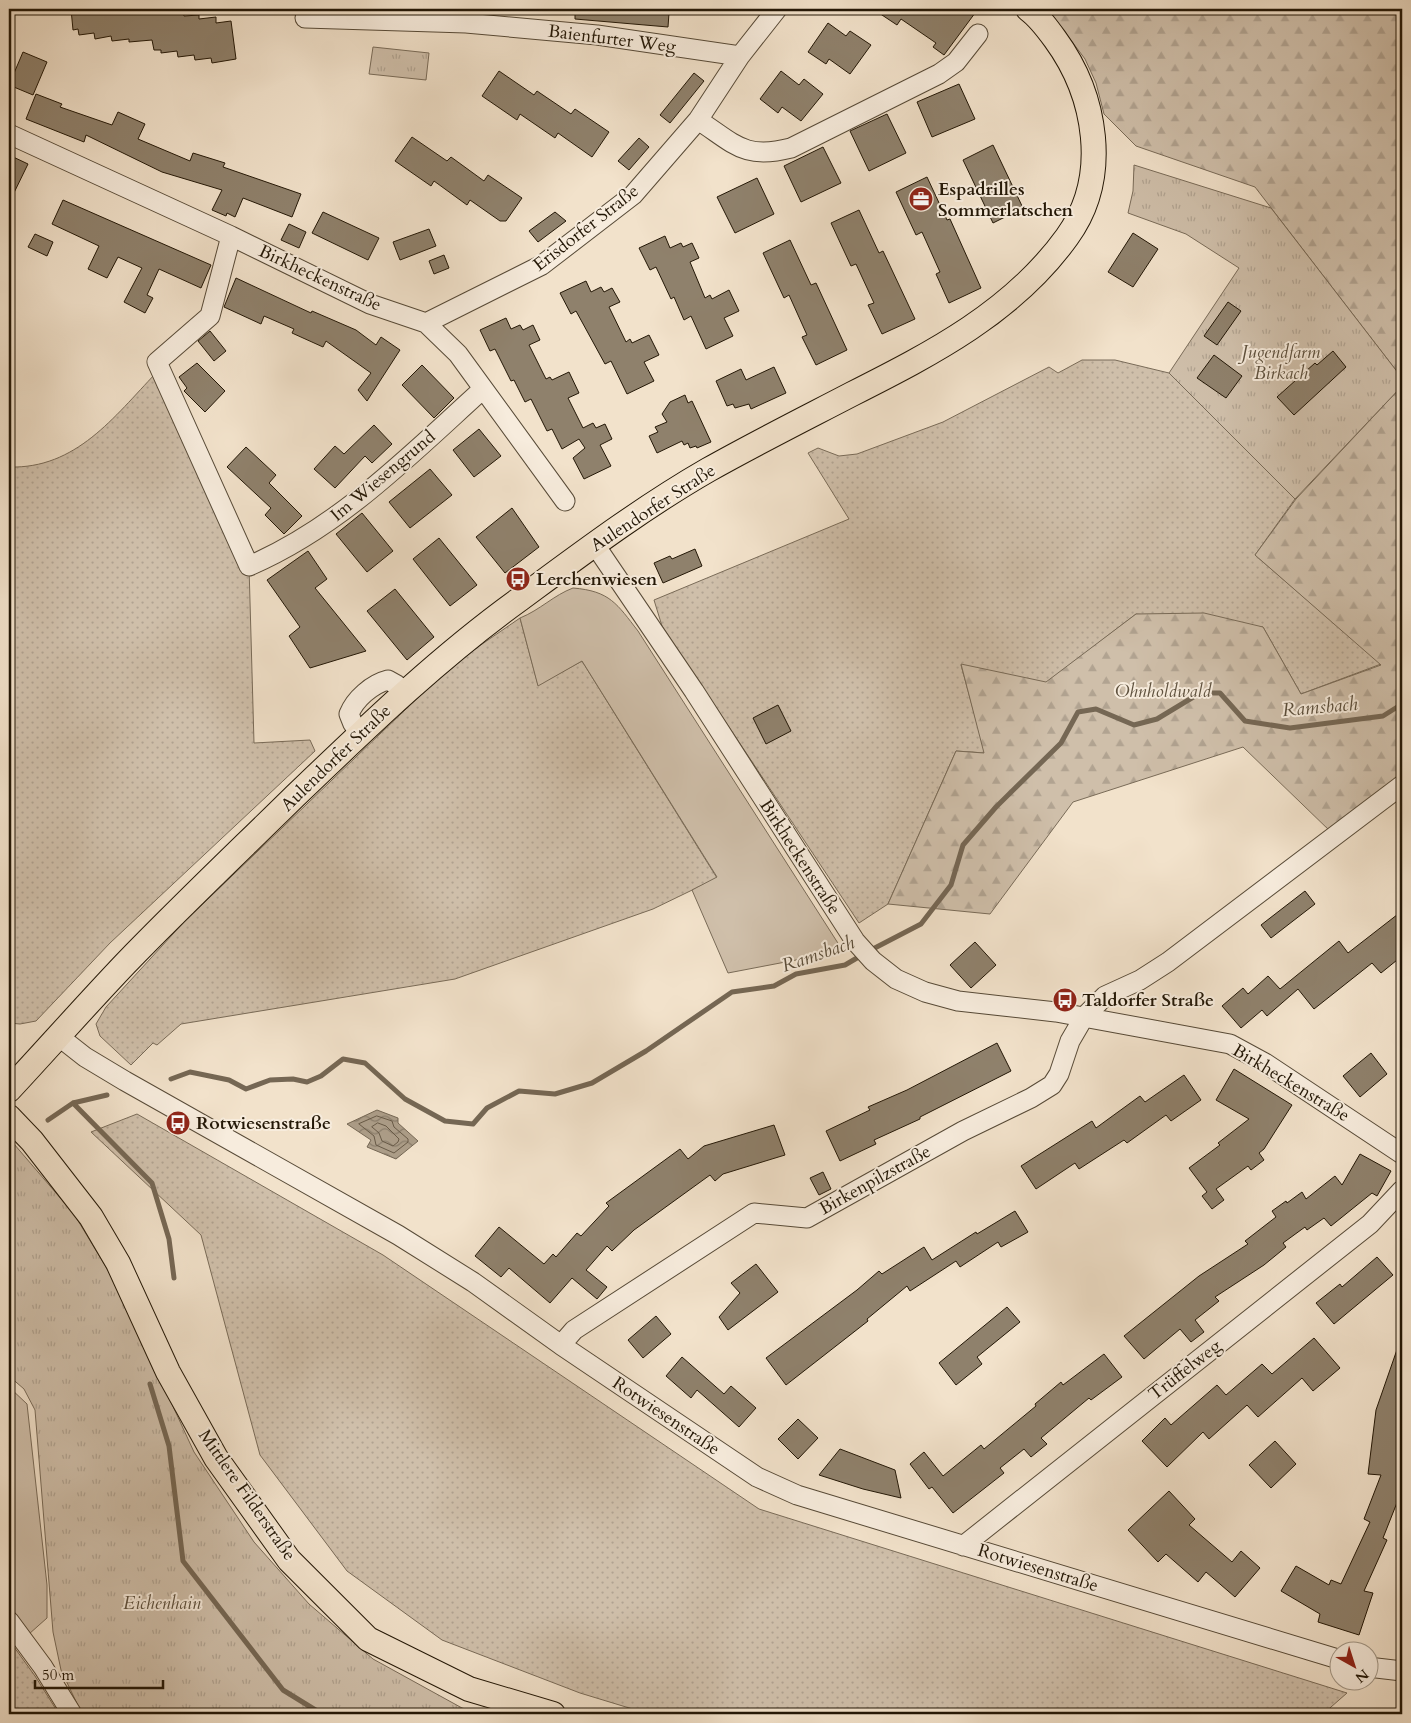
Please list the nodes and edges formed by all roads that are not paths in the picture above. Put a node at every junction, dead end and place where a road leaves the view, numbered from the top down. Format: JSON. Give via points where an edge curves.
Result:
{"nodes":[{"id":1,"x":776,"y":9,"type":"edge"},
{"id":2,"x":1028,"y":9,"type":"edge"},
{"id":3,"x":305,"y":18,"type":"dead end"},
{"id":4,"x":978,"y":34,"type":"dead end"},
{"id":5,"x":740,"y":56,"type":"junction"},
{"id":6,"x":698,"y":120,"type":"junction"},
{"id":7,"x":9,"y":134,"type":"edge"},
{"id":8,"x":231,"y":236,"type":"junction"},
{"id":9,"x":426,"y":322,"type":"junction"},
{"id":10,"x":483,"y":389,"type":"junction"},
{"id":11,"x":564,"y":501,"type":"dead end"},
{"id":12,"x":595,"y":545,"type":"junction"},
{"id":13,"x":397,"y":685,"type":"dead end"},
{"id":14,"x":353,"y":724,"type":"dead end"},
{"id":15,"x":1402,"y":785,"type":"edge"},
{"id":16,"x":1084,"y":1018,"type":"junction"},
{"id":17,"x":58,"y":1035,"type":"junction"},
{"id":18,"x":9,"y":1090,"type":"edge"},
{"id":19,"x":9,"y":1117,"type":"edge"},
{"id":20,"x":1402,"y":1154,"type":"edge"},
{"id":21,"x":1402,"y":1190,"type":"edge"},
{"id":22,"x":561,"y":1345,"type":"junction"},
{"id":23,"x":963,"y":1546,"type":"junction"},
{"id":24,"x":9,"y":1621,"type":"edge"},
{"id":25,"x":1328,"y":1656,"type":"edge"},
{"id":26,"x":1378,"y":1668,"type":"edge"},
{"id":27,"x":1402,"y":1672,"type":"edge"},
{"id":28,"x":72,"y":1714,"type":"edge"},
{"id":29,"x":553,"y":1714,"type":"edge"}],
"edges":[{"from":1,"to":5,"type":"street","name":"Erisdorfer Straße"},
{"from":2,"to":12,"type":"main road","name":"Aulendorfer Straße","via":[[1038,16],[1073,66],[1084,90],[1094,140],[1090,187],[1082,211],[1050,258],[1002,305],[947,344],[705,472],[649,506]]},
{"from":3,"to":5,"type":"street","name":"Baienfurter Weg","via":[[466,23],[597,36]]},
{"from":4,"to":6,"type":"street","via":[[956,62],[939,74],[791,148],[774,152],[745,151]]},
{"from":5,"to":6,"type":"street","name":"Erisdorfer Straße"},
{"from":6,"to":9,"type":"street","name":"Erisdorfer Straße","via":[[633,196],[542,265]]},
{"from":7,"to":8,"type":"street","name":"Birkheckenstraße"},
{"from":8,"to":9,"type":"street","name":"Birkheckenstraße","via":[[370,304]]},
{"from":8,"to":10,"type":"street","name":"Im Wiesengrund","via":[[210,316],[156,362],[249,566],[301,540],[358,501]]},
{"from":9,"to":10,"type":"street","name":"Birkheckenstraße","via":[[458,354]]},
{"from":10,"to":11,"type":"street","name":"Birkheckenstraße"},
{"from":12,"to":16,"type":"street","name":"Birkheckenstraße","via":[[694,691],[855,941],[873,961],[896,979],[958,1002]]},
{"from":12,"to":17,"type":"main road","name":"Aulendorfer Straße","via":[[513,604],[412,685],[170,918]]},
{"from":13,"to":14,"type":"street","via":[[388,680],[379,683],[353,704],[349,714]]},
{"from":15,"to":16,"type":"street","via":[[1168,962],[1140,980],[1105,996]]},
{"from":16,"to":20,"type":"street","name":"Birkheckenstraße","via":[[1230,1044],[1273,1068]]},
{"from":16,"to":22,"type":"street","name":"Birkenpilzstraße","via":[[1070,1041],[1060,1074],[1052,1085],[807,1218],[754,1213],[574,1330]]},
{"from":17,"to":18,"type":"main road","name":"Aulendorfer Straße"},
{"from":17,"to":22,"type":"street","name":"Rotwiesenstraße","via":[[85,1057],[125,1081],[415,1246],[473,1282]]},
{"from":19,"to":29,"type":"main road","name":"Mittlere Filderstraße","via":[[32,1141],[91,1218],[118,1263],[168,1372],[216,1458],[289,1560],[368,1639],[470,1689]]},
{"from":21,"to":23,"type":"street","name":"Trüffelweg","via":[[1370,1224]]},
{"from":22,"to":23,"type":"street","name":"Rotwiesenstraße","via":[[757,1477],[797,1495]]},
{"from":23,"to":25,"type":"street","name":"Rotwiesenstraße"},
{"from":24,"to":28,"type":"street"},
{"from":26,"to":27,"type":"street"}]}
